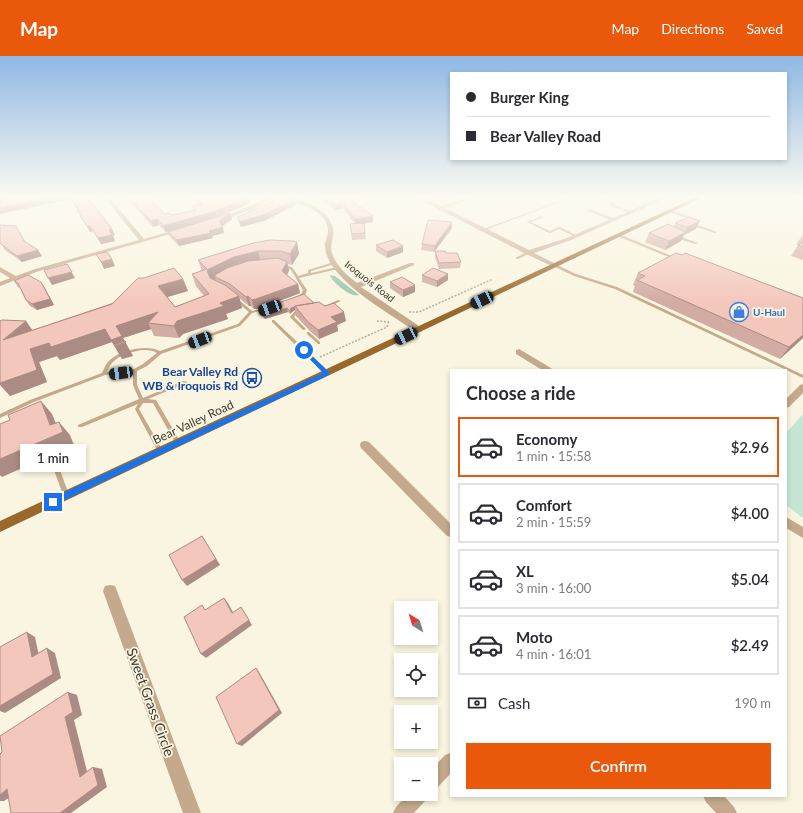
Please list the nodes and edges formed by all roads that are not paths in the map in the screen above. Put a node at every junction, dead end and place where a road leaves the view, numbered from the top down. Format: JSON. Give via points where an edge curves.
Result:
{"nodes":[{"id":1,"x":136,"y":232,"type":"edge"},
{"id":2,"x":175,"y":232,"type":"edge"},
{"id":3,"x":331,"y":232,"type":"edge"},
{"id":4,"x":487,"y":232,"type":"edge"},
{"id":5,"x":569,"y":232,"type":"edge"},
{"id":6,"x":585,"y":232,"type":"edge"},
{"id":7,"x":624,"y":232,"type":"edge"},
{"id":8,"x":618,"y":235,"type":"junction"},
{"id":9,"x":672,"y":235,"type":"edge"},
{"id":10,"x":577,"y":236,"type":"junction"},
{"id":11,"x":143,"y":241,"type":"junction"},
{"id":12,"x":696,"y":243,"type":"dead end"},
{"id":13,"x":528,"y":253,"type":"junction"},
{"id":14,"x":672,"y":257,"type":"edge"},
{"id":15,"x":517,"y":258,"type":"dead end"},
{"id":16,"x":276,"y":264,"type":"edge"},
{"id":17,"x":412,"y":264,"type":"dead end"},
{"id":18,"x":554,"y":265,"type":"junction"},
{"id":19,"x":335,"y":266,"type":"junction"},
{"id":20,"x":0,"y":268,"type":"edge"},
{"id":21,"x":310,"y":274,"type":"junction"},
{"id":22,"x":296,"y":277,"type":"junction"},
{"id":23,"x":15,"y":278,"type":"junction"},
{"id":24,"x":0,"y":284,"type":"edge"},
{"id":25,"x":357,"y":286,"type":"junction"},
{"id":26,"x":234,"y":297,"type":"edge"},
{"id":27,"x":292,"y":300,"type":"edge"},
{"id":28,"x":339,"y":301,"type":"dead end"},
{"id":29,"x":326,"y":306,"type":"edge"},
{"id":30,"x":272,"y":307,"type":"edge"},
{"id":31,"x":308,"y":310,"type":"edge"},
{"id":32,"x":251,"y":312,"type":"junction"},
{"id":33,"x":273,"y":321,"type":"dead end"},
{"id":34,"x":304,"y":329,"type":"dead end"},
{"id":35,"x":419,"y":330,"type":"junction"},
{"id":36,"x":308,"y":333,"type":"dead end"},
{"id":37,"x":319,"y":343,"type":"dead end"},
{"id":38,"x":519,"y":352,"type":"dead end"},
{"id":39,"x":160,"y":353,"type":"junction"},
{"id":40,"x":546,"y":369,"type":"edge"},
{"id":41,"x":786,"y":369,"type":"edge"},
{"id":42,"x":787,"y":369,"type":"edge"},
{"id":43,"x":135,"y":370,"type":"junction"},
{"id":44,"x":327,"y":373,"type":"junction"},
{"id":45,"x":104,"y":374,"type":"junction"},
{"id":46,"x":803,"y":377,"type":"edge"},
{"id":47,"x":185,"y":382,"type":"dead end"},
{"id":48,"x":803,"y":387,"type":"edge"},
{"id":49,"x":142,"y":400,"type":"junction"},
{"id":50,"x":787,"y":404,"type":"edge"},
{"id":51,"x":0,"y":416,"type":"edge"},
{"id":52,"x":80,"y":426,"type":"dead end"},
{"id":53,"x":178,"y":443,"type":"junction"},
{"id":54,"x":365,"y":445,"type":"dead end"},
{"id":55,"x":160,"y":451,"type":"junction"},
{"id":56,"x":53,"y":459,"type":"dead end"},
{"id":57,"x":66,"y":495,"type":"junction"},
{"id":58,"x":787,"y":523,"type":"edge"},
{"id":59,"x":0,"y":527,"type":"edge"},
{"id":60,"x":450,"y":531,"type":"edge"},
{"id":61,"x":803,"y":533,"type":"edge"},
{"id":62,"x":110,"y":592,"type":"dead end"},
{"id":63,"x":450,"y":762,"type":"edge"},
{"id":64,"x":438,"y":775,"type":"edge"},
{"id":65,"x":713,"y":797,"type":"edge"},
{"id":66,"x":413,"y":801,"type":"edge"},
{"id":67,"x":192,"y":813,"type":"edge"},
{"id":68,"x":402,"y":813,"type":"edge"},
{"id":69,"x":728,"y":813,"type":"edge"}],
"edges":[{"from":1,"to":11,"type":"street"},
{"from":2,"to":11,"type":"street"},
{"from":3,"to":19,"type":"street","name":"Iroquois Road","via":[[328,246]]},
{"from":4,"to":13,"type":"street"},
{"from":5,"to":10,"type":"lane"},
{"from":6,"to":10,"type":"street"},
{"from":7,"to":8,"type":"main road","name":"Bear Valley Road"},
{"from":8,"to":14,"type":"lane"},
{"from":8,"to":18,"type":"main road","name":"Bear Valley Road"},
{"from":9,"to":12,"type":"lane"},
{"from":10,"to":13,"type":"street"},
{"from":11,"to":23,"type":"street"},
{"from":13,"to":15,"type":"lane"},
{"from":13,"to":18,"type":"street"},
{"from":16,"to":22,"type":"lane","via":[[292,269]]},
{"from":17,"to":25,"type":"street"},
{"from":18,"to":35,"type":"main road","name":"Bear Valley Road"},
{"from":18,"to":41,"type":"lane","via":[[575,275],[616,288]]},
{"from":19,"to":21,"type":"lane","via":[[321,273]]},
{"from":19,"to":21,"type":"lane","via":[[310,271]]},
{"from":19,"to":25,"type":"street","name":"Iroquois Road"},
{"from":20,"to":23,"type":"street"},
{"from":21,"to":22,"type":"lane"},
{"from":22,"to":27,"type":"lane","via":[[305,290],[304,294]]},
{"from":23,"to":24,"type":"street"},
{"from":25,"to":35,"type":"street","name":"Iroquois Road"},
{"from":26,"to":32,"type":"lane"},
{"from":28,"to":29,"type":"lane"},
{"from":30,"to":32,"type":"lane"},
{"from":31,"to":34,"type":"lane","via":[[292,315]]},
{"from":32,"to":39,"type":"lane","via":[[239,325]]},
{"from":33,"to":44,"type":"lane"},
{"from":35,"to":44,"type":"main road","name":"Bear Valley Road"},
{"from":36,"to":37,"type":"lane"},
{"from":38,"to":40,"type":"street"},
{"from":39,"to":43,"type":"lane"},
{"from":39,"to":45,"type":"lane","via":[[152,348],[125,353],[110,361]]},
{"from":42,"to":46,"type":"lane"},
{"from":43,"to":45,"type":"lane"},
{"from":43,"to":49,"type":"lane","via":[[135,385]]},
{"from":44,"to":53,"type":"main road","name":"Bear Valley Road"},
{"from":45,"to":51,"type":"lane"},
{"from":47,"to":49,"type":"lane"},
{"from":48,"to":50,"type":"street"},
{"from":49,"to":52,"type":"lane"},
{"from":49,"to":53,"type":"lane","via":[[154,401]]},
{"from":49,"to":55,"type":"lane","via":[[137,409]]},
{"from":53,"to":55,"type":"main road","name":"Bear Valley Road"},
{"from":54,"to":60,"type":"street"},
{"from":55,"to":57,"type":"main road","name":"Bear Valley Road"},
{"from":56,"to":57,"type":"lane"},
{"from":57,"to":59,"type":"main road","name":"Bear Valley Road"},
{"from":58,"to":61,"type":"street"},
{"from":62,"to":67,"type":"street","name":"Sweet Grass Circle"},
{"from":63,"to":64,"type":"street"},
{"from":65,"to":69,"type":"street"},
{"from":66,"to":68,"type":"street"}]}
